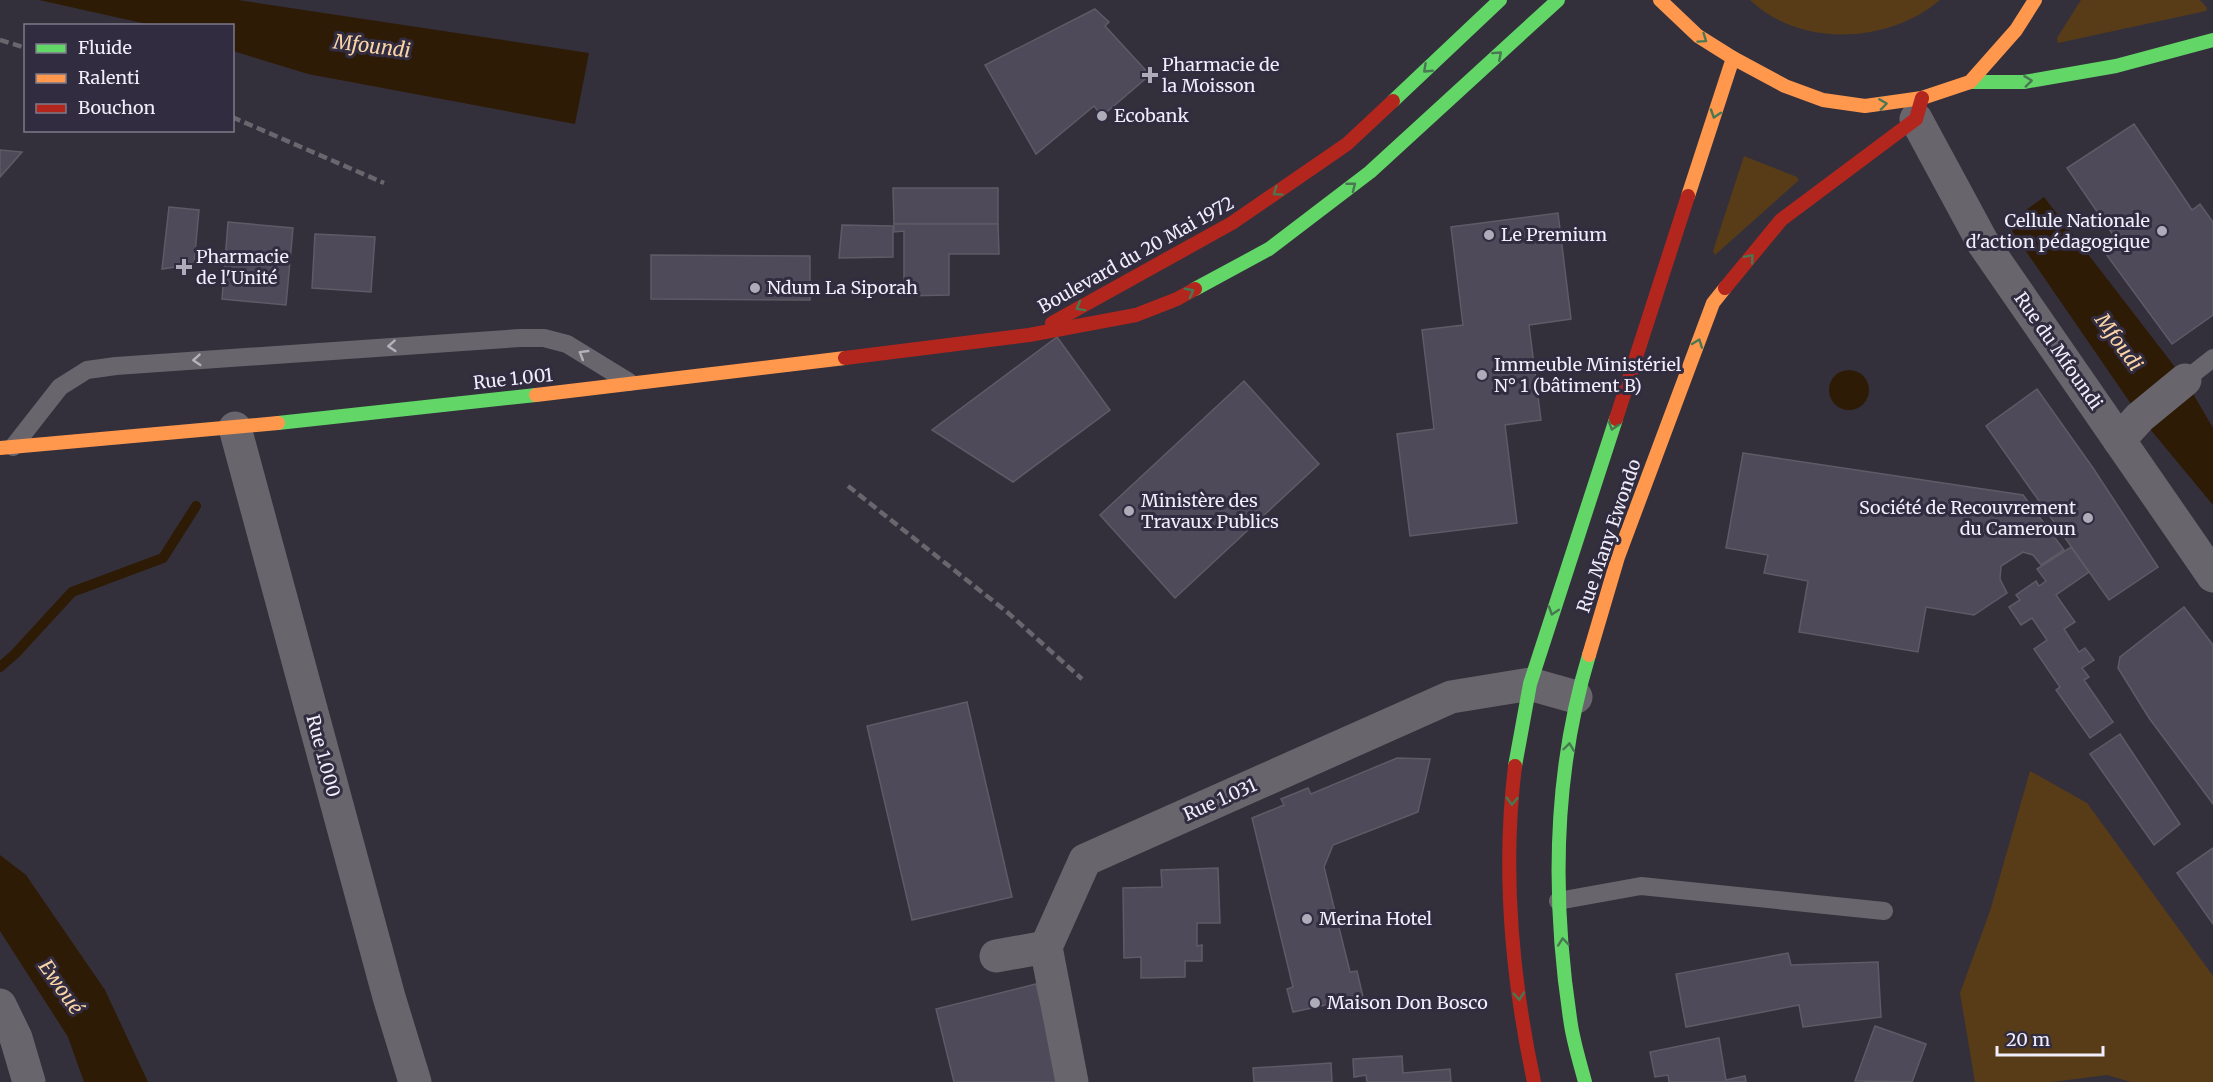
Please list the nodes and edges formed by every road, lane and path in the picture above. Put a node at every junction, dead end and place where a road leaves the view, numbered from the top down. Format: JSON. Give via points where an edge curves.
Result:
{"nodes":[{"id":1,"x":1500,"y":0,"type":"edge"},
{"id":2,"x":1558,"y":0,"type":"edge"},
{"id":3,"x":1660,"y":0,"type":"edge"},
{"id":4,"x":2035,"y":0,"type":"edge"},
{"id":5,"x":2213,"y":40,"type":"edge"},
{"id":6,"x":1733,"y":58,"type":"junction"},
{"id":7,"x":1970,"y":82,"type":"junction"},
{"id":8,"x":1919,"y":109,"type":"junction"},
{"id":9,"x":1029,"y":336,"type":"junction"},
{"id":10,"x":2213,"y":357,"type":"edge"},
{"id":11,"x":2185,"y":380,"type":"joint"},
{"id":12,"x":633,"y":384,"type":"junction"},
{"id":13,"x":235,"y":428,"type":"junction"},
{"id":14,"x":2130,"y":428,"type":"junction"},
{"id":15,"x":6,"y":448,"type":"edge"},
{"id":16,"x":2213,"y":576,"type":"edge"},
{"id":17,"x":1530,"y":684,"type":"junction"},
{"id":18,"x":1576,"y":697,"type":"junction"},
{"id":19,"x":1558,"y":901,"type":"junction"},
{"id":20,"x":1884,"y":910,"type":"dead end"},
{"id":21,"x":1046,"y":947,"type":"junction"},
{"id":22,"x":996,"y":956,"type":"dead end"},
{"id":23,"x":0,"y":1005,"type":"edge"},
{"id":24,"x":29,"y":1082,"type":"edge"},
{"id":25,"x":415,"y":1082,"type":"edge"},
{"id":26,"x":1072,"y":1082,"type":"edge"},
{"id":27,"x":1534,"y":1082,"type":"edge"},
{"id":28,"x":1585,"y":1082,"type":"edge"}],
"edges":[{"from":1,"to":9,"type":"main road","name":"Boulevard du 20 Mai 1972","one_way":true,"via":[[1347,144],[1232,224]]},
{"from":9,"to":2,"type":"main road","name":"Boulevard du 20 Mai 1972","one_way":true,"via":[[1136,315],[1177,299],[1269,249],[1370,172]]},
{"from":3,"to":6,"type":"main road","one_way":true,"via":[[1698,36]]},
{"from":4,"to":7,"type":"main road","via":[[2016,30]]},
{"from":7,"to":5,"type":"main road","one_way":true,"via":[[2036,80],[2116,66]]},
{"from":6,"to":8,"type":"main road","one_way":true,"via":[[1785,86],[1823,100]]},
{"from":6,"to":17,"type":"main road","name":"Rue Many Ewondo","one_way":true},
{"from":7,"to":8,"type":"main road"},
{"from":8,"to":14,"type":"street","name":"Rue du Mfoundi","via":[[1983,243]]},
{"from":18,"to":8,"type":"main road","name":"Rue Many Ewondo","one_way":true,"via":[[1618,557],[1713,303],[1781,220]]},
{"from":9,"to":12,"type":"main road","name":"Rue 1.001"},
{"from":10,"to":11,"type":"lane"},
{"from":11,"to":14,"type":"street"},
{"from":12,"to":13,"type":"main road","name":"Rue 1.001"},
{"from":12,"to":15,"type":"lane","one_way":true,"via":[[567,344],[536,338],[116,366],[87,370],[60,387]]},
{"from":13,"to":15,"type":"main road","name":"Rue 1.001"},
{"from":13,"to":25,"type":"street","name":"Rue 1.000","via":[[348,850]]},
{"from":14,"to":16,"type":"street","name":"Rue du Mfoundi"},
{"from":17,"to":18,"type":"street","name":"Rue 1.031"},
{"from":17,"to":21,"type":"street","name":"Rue 1.031","via":[[1451,697],[1085,860]]},
{"from":17,"to":27,"type":"main road","name":"Rue Many Ewondo","one_way":true,"via":[[1513,786],[1510,899],[1522,1033]]},
{"from":19,"to":18,"type":"main road","name":"Rue Many Ewondo","one_way":true,"via":[[1562,792]]},
{"from":19,"to":20,"type":"lane","via":[[1641,886]]},
{"from":28,"to":19,"type":"main road","name":"Rue Many Ewondo","one_way":true,"via":[[1571,1026]]},
{"from":21,"to":22,"type":"street"},
{"from":21,"to":26,"type":"street"},
{"from":23,"to":24,"type":"street","via":[[16,1038]]}]}
